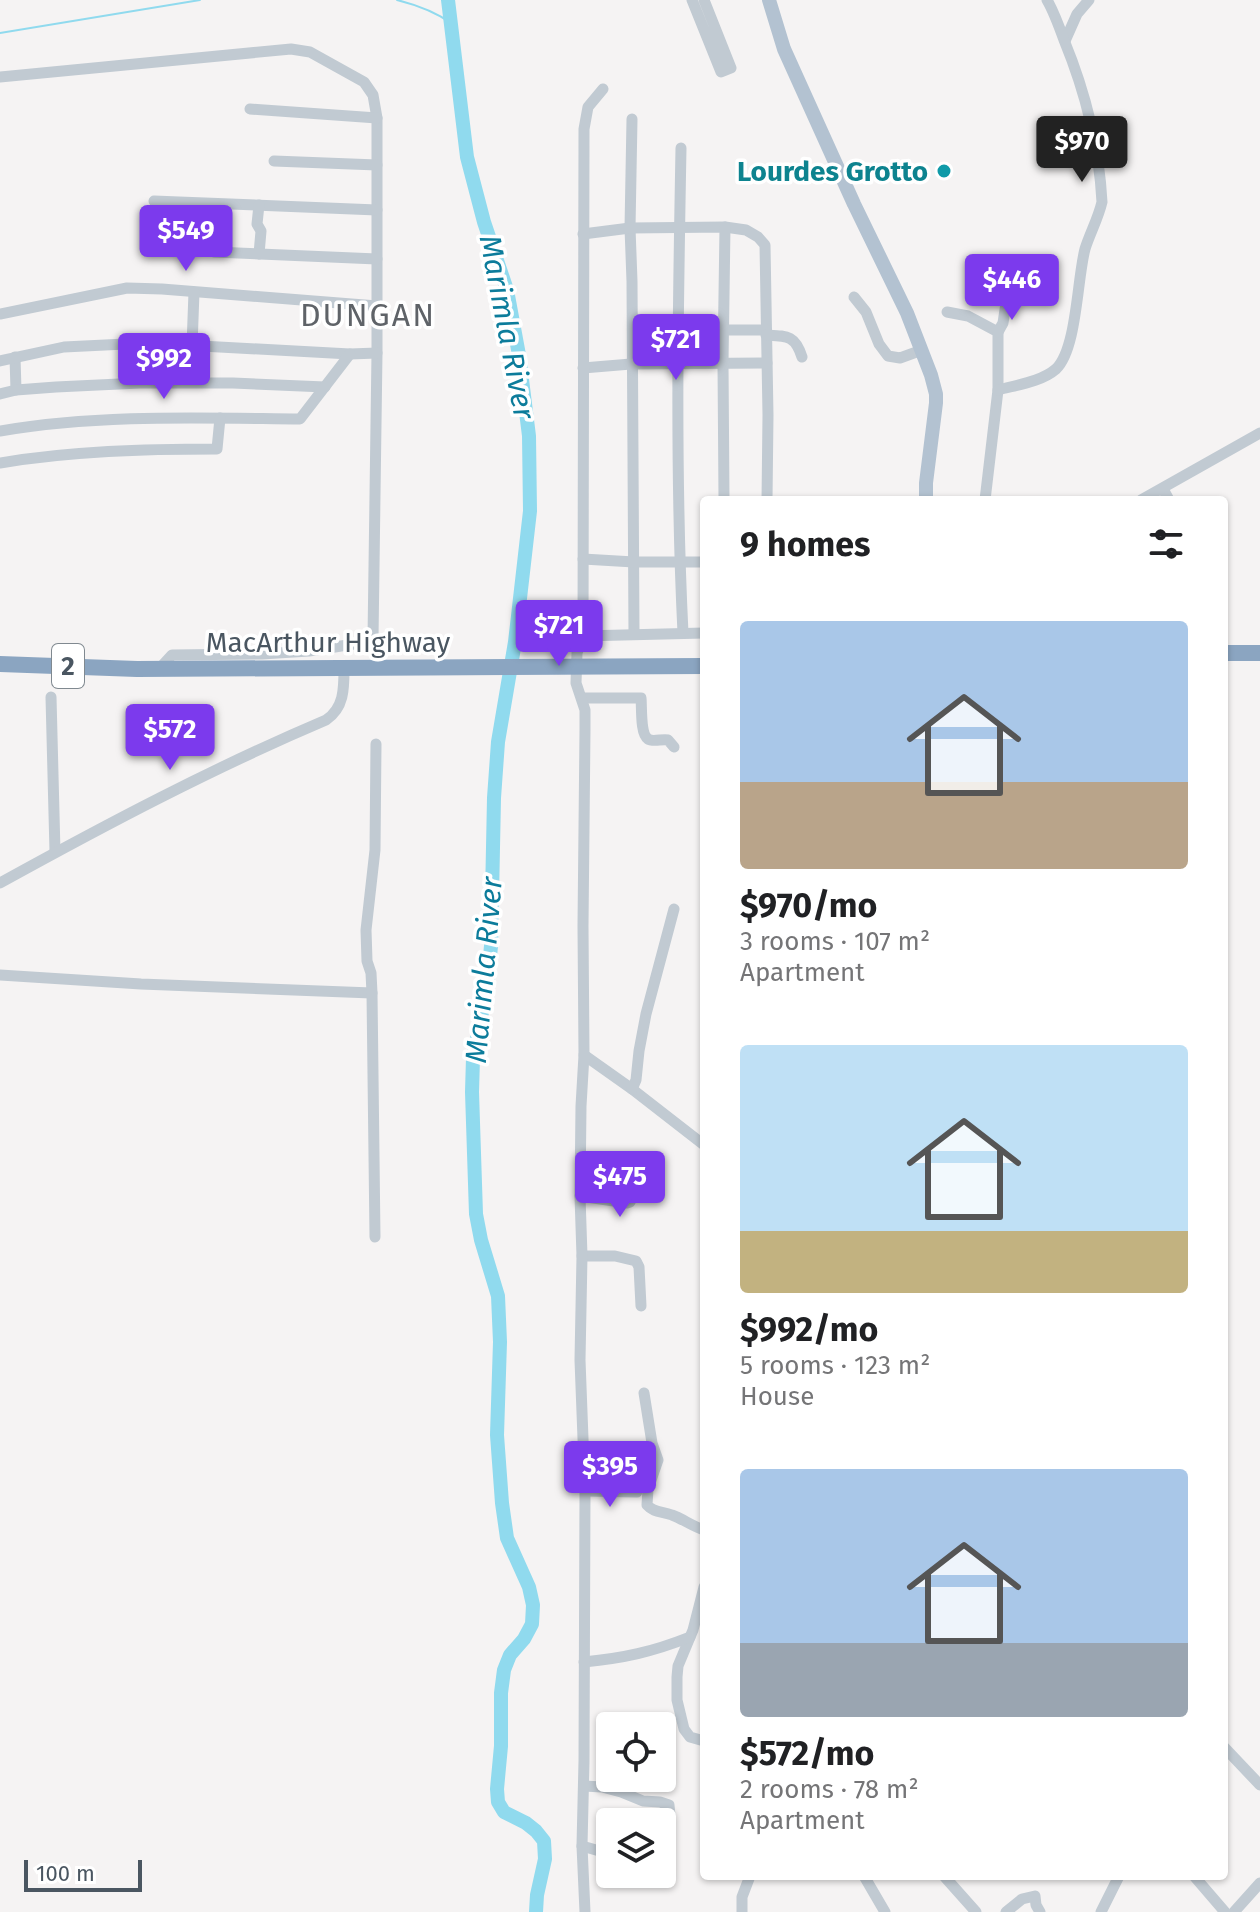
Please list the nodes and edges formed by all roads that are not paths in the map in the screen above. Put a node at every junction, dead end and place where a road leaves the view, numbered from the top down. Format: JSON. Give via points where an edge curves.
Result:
{"nodes":[{"id":1,"x":692,"y":0,"type":"edge"},
{"id":2,"x":704,"y":0,"type":"edge"},
{"id":3,"x":769,"y":0,"type":"edge"},
{"id":4,"x":1047,"y":0,"type":"edge"},
{"id":5,"x":1089,"y":0,"type":"edge"},
{"id":6,"x":1065,"y":41,"type":"junction"},
{"id":7,"x":0,"y":77,"type":"edge"},
{"id":8,"x":603,"y":89,"type":"dead end"},
{"id":9,"x":250,"y":109,"type":"dead end"},
{"id":10,"x":377,"y":118,"type":"junction"},
{"id":11,"x":632,"y":119,"type":"dead end"},
{"id":12,"x":681,"y":148,"type":"dead end"},
{"id":13,"x":274,"y":161,"type":"dead end"},
{"id":14,"x":377,"y":165,"type":"junction"},
{"id":15,"x":154,"y":201,"type":"dead end"},
{"id":16,"x":259,"y":205,"type":"junction"},
{"id":17,"x":377,"y":210,"type":"junction"},
{"id":18,"x":680,"y":227,"type":"junction"},
{"id":19,"x":725,"y":227,"type":"junction"},
{"id":20,"x":630,"y":228,"type":"junction"},
{"id":21,"x":583,"y":234,"type":"junction"},
{"id":22,"x":214,"y":252,"type":"dead end"},
{"id":23,"x":259,"y":254,"type":"junction"},
{"id":24,"x":377,"y":259,"type":"junction"},
{"id":25,"x":194,"y":292,"type":"junction"},
{"id":26,"x":1028,"y":296,"type":"dead end"},
{"id":27,"x":854,"y":297,"type":"dead end"},
{"id":28,"x":377,"y":306,"type":"junction"},
{"id":29,"x":947,"y":312,"type":"dead end"},
{"id":30,"x":0,"y":314,"type":"edge"},
{"id":31,"x":723,"y":330,"type":"junction"},
{"id":32,"x":998,"y":332,"type":"junction"},
{"id":33,"x":766,"y":333,"type":"junction"},
{"id":34,"x":192,"y":346,"type":"junction"},
{"id":35,"x":922,"y":350,"type":"junction"},
{"id":36,"x":377,"y":353,"type":"junction"},
{"id":37,"x":350,"y":354,"type":"junction"},
{"id":38,"x":15,"y":357,"type":"junction"},
{"id":39,"x":802,"y":357,"type":"dead end"},
{"id":40,"x":0,"y":361,"type":"edge"},
{"id":41,"x":723,"y":363,"type":"junction"},
{"id":42,"x":767,"y":363,"type":"junction"},
{"id":43,"x":631,"y":364,"type":"junction"},
{"id":44,"x":679,"y":365,"type":"junction"},
{"id":45,"x":583,"y":368,"type":"junction"},
{"id":46,"x":325,"y":387,"type":"junction"},
{"id":47,"x":16,"y":390,"type":"junction"},
{"id":48,"x":998,"y":390,"type":"junction"},
{"id":49,"x":0,"y":394,"type":"edge"},
{"id":50,"x":220,"y":418,"type":"junction"},
{"id":51,"x":0,"y":431,"type":"edge"},
{"id":52,"x":1260,"y":433,"type":"edge"},
{"id":53,"x":0,"y":463,"type":"edge"},
{"id":54,"x":1166,"y":494,"type":"edge"},
{"id":55,"x":724,"y":496,"type":"edge"},
{"id":56,"x":767,"y":496,"type":"edge"},
{"id":57,"x":926,"y":496,"type":"edge"},
{"id":58,"x":985,"y":496,"type":"edge"},
{"id":59,"x":583,"y":559,"type":"junction"},
{"id":60,"x":634,"y":562,"type":"junction"},
{"id":61,"x":680,"y":562,"type":"junction"},
{"id":62,"x":700,"y":562,"type":"edge"},
{"id":63,"x":683,"y":633,"type":"junction"},
{"id":64,"x":700,"y":633,"type":"edge"},
{"id":65,"x":634,"y":634,"type":"junction"},
{"id":66,"x":583,"y":636,"type":"junction"},
{"id":67,"x":1228,"y":653,"type":"edge"},
{"id":68,"x":1258,"y":653,"type":"edge"},
{"id":69,"x":0,"y":664,"type":"edge"},
{"id":70,"x":700,"y":666,"type":"edge"},
{"id":71,"x":160,"y":668,"type":"junction"},
{"id":72,"x":344,"y":669,"type":"junction"},
{"id":73,"x":51,"y":697,"type":"dead end"},
{"id":74,"x":583,"y":698,"type":"junction"},
{"id":75,"x":376,"y":744,"type":"dead end"},
{"id":76,"x":674,"y":747,"type":"dead end"},
{"id":77,"x":55,"y":852,"type":"junction"},
{"id":78,"x":0,"y":883,"type":"edge"},
{"id":79,"x":674,"y":909,"type":"dead end"},
{"id":80,"x":0,"y":975,"type":"edge"},
{"id":81,"x":372,"y":993,"type":"junction"},
{"id":82,"x":584,"y":1055,"type":"junction"},
{"id":83,"x":632,"y":1089,"type":"junction"},
{"id":84,"x":700,"y":1142,"type":"edge"},
{"id":85,"x":634,"y":1194,"type":"dead end"},
{"id":86,"x":580,"y":1196,"type":"junction"},
{"id":87,"x":375,"y":1237,"type":"dead end"},
{"id":88,"x":582,"y":1256,"type":"junction"},
{"id":89,"x":641,"y":1306,"type":"dead end"},
{"id":90,"x":644,"y":1393,"type":"dead end"},
{"id":91,"x":585,"y":1491,"type":"junction"},
{"id":92,"x":637,"y":1492,"type":"dead end"},
{"id":93,"x":700,"y":1529,"type":"edge"},
{"id":94,"x":700,"y":1618,"type":"edge"},
{"id":95,"x":690,"y":1637,"type":"junction"},
{"id":96,"x":584,"y":1662,"type":"junction"},
{"id":97,"x":700,"y":1741,"type":"edge"},
{"id":98,"x":1228,"y":1751,"type":"edge"},
{"id":99,"x":1260,"y":1785,"type":"edge"},
{"id":100,"x":584,"y":1786,"type":"junction"},
{"id":101,"x":669,"y":1808,"type":"edge"},
{"id":102,"x":582,"y":1846,"type":"junction"},
{"id":103,"x":596,"y":1849,"type":"edge"},
{"id":104,"x":748,"y":1880,"type":"edge"},
{"id":105,"x":866,"y":1880,"type":"edge"},
{"id":106,"x":948,"y":1880,"type":"edge"},
{"id":107,"x":1117,"y":1880,"type":"edge"},
{"id":108,"x":1197,"y":1880,"type":"edge"},
{"id":109,"x":1260,"y":1883,"type":"edge"},
{"id":110,"x":1036,"y":1910,"type":"edge"},
{"id":111,"x":585,"y":1912,"type":"edge"},
{"id":112,"x":742,"y":1912,"type":"edge"},
{"id":113,"x":885,"y":1912,"type":"edge"},
{"id":114,"x":976,"y":1912,"type":"edge"},
{"id":115,"x":1006,"y":1912,"type":"edge"},
{"id":116,"x":1101,"y":1912,"type":"edge"},
{"id":117,"x":1225,"y":1912,"type":"edge"},
{"id":118,"x":1234,"y":1912,"type":"edge"}],
"edges":[{"from":1,"to":2,"type":"street","via":[[721,72],[731,68]]},
{"from":3,"to":35,"type":"main road","via":[[784,49]]},
{"from":4,"to":6,"type":"street"},
{"from":5,"to":6,"type":"street"},
{"from":6,"to":48,"type":"street","via":[[1090,117],[1102,202],[1086,245],[1063,361],[1046,375]]},
{"from":7,"to":10,"type":"street","via":[[291,49],[310,52],[364,82],[373,95]]},
{"from":8,"to":21,"type":"street","via":[[588,107],[584,129]]},
{"from":9,"to":10,"type":"street"},
{"from":10,"to":14,"type":"street"},
{"from":11,"to":20,"type":"street"},
{"from":12,"to":18,"type":"street"},
{"from":13,"to":14,"type":"street"},
{"from":14,"to":17,"type":"street"},
{"from":15,"to":16,"type":"street"},
{"from":16,"to":17,"type":"street"},
{"from":16,"to":23,"type":"street"},
{"from":17,"to":24,"type":"street"},
{"from":18,"to":19,"type":"street"},
{"from":18,"to":20,"type":"street"},
{"from":18,"to":44,"type":"street"},
{"from":19,"to":31,"type":"street"},
{"from":19,"to":33,"type":"street","via":[[746,230],[765,245]]},
{"from":20,"to":21,"type":"street"},
{"from":20,"to":43,"type":"street"},
{"from":21,"to":45,"type":"street"},
{"from":22,"to":23,"type":"street"},
{"from":23,"to":24,"type":"street"},
{"from":24,"to":28,"type":"street"},
{"from":25,"to":28,"type":"street"},
{"from":25,"to":30,"type":"street","via":[[127,288]]},
{"from":25,"to":34,"type":"street"},
{"from":26,"to":32,"type":"street","via":[[1006,303]]},
{"from":27,"to":35,"type":"street","via":[[888,356],[900,358]]},
{"from":28,"to":36,"type":"street"},
{"from":29,"to":32,"type":"street"},
{"from":31,"to":33,"type":"street"},
{"from":31,"to":41,"type":"street"},
{"from":32,"to":48,"type":"street"},
{"from":33,"to":39,"type":"street","via":[[787,336]]},
{"from":33,"to":42,"type":"street"},
{"from":34,"to":37,"type":"street"},
{"from":34,"to":38,"type":"street","via":[[64,347]]},
{"from":35,"to":57,"type":"main road","via":[[936,394]]},
{"from":36,"to":37,"type":"street"},
{"from":36,"to":71,"type":"street","via":[[371,640],[294,652],[172,655]]},
{"from":37,"to":46,"type":"street"},
{"from":38,"to":40,"type":"street"},
{"from":38,"to":47,"type":"street"},
{"from":41,"to":42,"type":"street"},
{"from":41,"to":44,"type":"street"},
{"from":41,"to":55,"type":"street"},
{"from":42,"to":56,"type":"street"},
{"from":43,"to":44,"type":"street"},
{"from":43,"to":45,"type":"street"},
{"from":43,"to":60,"type":"street"},
{"from":44,"to":61,"type":"street"},
{"from":45,"to":59,"type":"street"},
{"from":46,"to":47,"type":"street","via":[[140,383]]},
{"from":46,"to":50,"type":"street","via":[[300,419]]},
{"from":47,"to":49,"type":"street"},
{"from":48,"to":58,"type":"street"},
{"from":50,"to":51,"type":"street","via":[[111,420]]},
{"from":50,"to":53,"type":"street","via":[[217,449],[145,449]]},
{"from":52,"to":54,"type":"street"},
{"from":59,"to":60,"type":"street"},
{"from":59,"to":66,"type":"street"},
{"from":60,"to":61,"type":"street"},
{"from":60,"to":65,"type":"street"},
{"from":61,"to":62,"type":"street"},
{"from":61,"to":63,"type":"street"},
{"from":63,"to":64,"type":"street"},
{"from":63,"to":65,"type":"street"},
{"from":65,"to":66,"type":"street"},
{"from":66,"to":74,"type":"street","via":[[576,683]]},
{"from":67,"to":68,"type":"highway"},
{"from":69,"to":71,"type":"highway","name":"MacArthur Highway","number":"2"},
{"from":70,"to":72,"type":"highway","name":"MacArthur Highway","number":"2"},
{"from":71,"to":72,"type":"highway","name":"MacArthur Highway","number":"2"},
{"from":72,"to":77,"type":"street","via":[[341,702],[333,716],[242,756]]},
{"from":73,"to":77,"type":"street"},
{"from":74,"to":76,"type":"street","via":[[641,698],[646,738],[668,740]]},
{"from":74,"to":82,"type":"street"},
{"from":75,"to":81,"type":"street","via":[[375,850],[366,930]]},
{"from":77,"to":78,"type":"street"},
{"from":79,"to":83,"type":"street"},
{"from":80,"to":81,"type":"street"},
{"from":81,"to":87,"type":"street"},
{"from":82,"to":83,"type":"street"},
{"from":82,"to":86,"type":"street"},
{"from":83,"to":84,"type":"street"},
{"from":85,"to":86,"type":"street","via":[[627,1203]]},
{"from":86,"to":88,"type":"street"},
{"from":88,"to":89,"type":"street","via":[[636,1261]]},
{"from":88,"to":91,"type":"street"},
{"from":90,"to":93,"type":"street","via":[[658,1460],[647,1505]]},
{"from":91,"to":92,"type":"street"},
{"from":91,"to":96,"type":"street"},
{"from":94,"to":95,"type":"street"},
{"from":95,"to":96,"type":"street","via":[[648,1653]]},
{"from":95,"to":97,"type":"street","via":[[678,1666],[677,1700],[686,1733]]},
{"from":96,"to":100,"type":"street"},
{"from":98,"to":99,"type":"street"},
{"from":100,"to":101,"type":"street"},
{"from":100,"to":102,"type":"street"},
{"from":102,"to":103,"type":"street"},
{"from":102,"to":111,"type":"street"},
{"from":104,"to":112,"type":"street"},
{"from":105,"to":113,"type":"street"},
{"from":106,"to":114,"type":"street"},
{"from":107,"to":116,"type":"street"},
{"from":108,"to":117,"type":"street"},
{"from":109,"to":118,"type":"street"},
{"from":110,"to":115,"type":"street","via":[[1035,1896]]}]}
